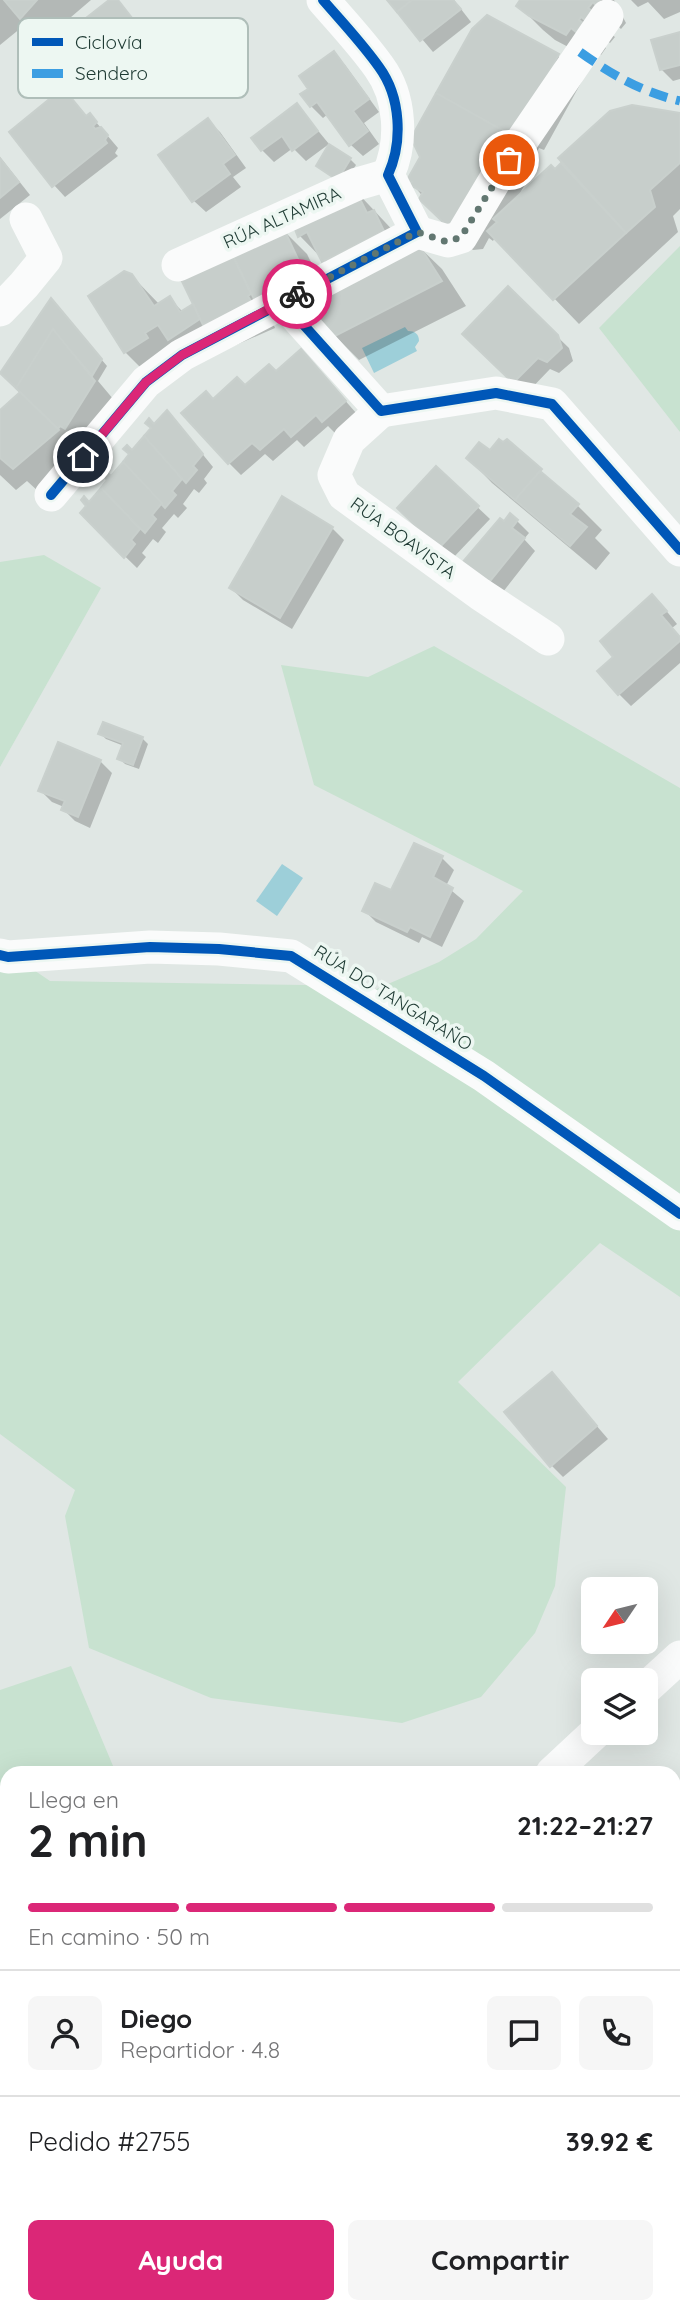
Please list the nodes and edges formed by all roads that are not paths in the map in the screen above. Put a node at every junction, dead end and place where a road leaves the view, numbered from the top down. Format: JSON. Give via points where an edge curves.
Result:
{"nodes":[{"id":1,"x":323,"y":0,"type":"edge"},
{"id":2,"x":607,"y":16,"type":"dead end"},
{"id":3,"x":388,"y":175,"type":"junction"},
{"id":4,"x":26,"y":219,"type":"dead end"},
{"id":5,"x":417,"y":232,"type":"junction"},
{"id":6,"x":178,"y":265,"type":"dead end"},
{"id":7,"x":284,"y":303,"type":"junction"},
{"id":8,"x":0,"y":310,"type":"edge"},
{"id":9,"x":381,"y":411,"type":"junction"},
{"id":10,"x":51,"y":495,"type":"dead end"},
{"id":11,"x":680,"y":550,"type":"edge"},
{"id":12,"x":548,"y":639,"type":"dead end"},
{"id":13,"x":0,"y":955,"type":"edge"},
{"id":14,"x":680,"y":1214,"type":"edge"},
{"id":15,"x":680,"y":1657,"type":"edge"},
{"id":16,"x":658,"y":1677,"type":"edge"},
{"id":17,"x":582,"y":1745,"type":"edge"},
{"id":18,"x":560,"y":1766,"type":"edge"}],
"edges":[{"from":1,"to":3,"type":"street","via":[[381,68],[389,86],[398,120],[395,160]]},
{"from":2,"to":5,"type":"street","via":[[461,237],[447,242]]},
{"from":3,"to":5,"type":"street"},
{"from":3,"to":6,"type":"street","name":"RÚA ALTAMIRA","via":[[357,184]]},
{"from":4,"to":8,"type":"street","via":[[46,258]]},
{"from":5,"to":7,"type":"street"},
{"from":7,"to":9,"type":"street"},
{"from":7,"to":10,"type":"street","via":[[182,355],[146,382]]},
{"from":9,"to":11,"type":"street","via":[[496,393],[552,404]]},
{"from":9,"to":12,"type":"street","name":"RÚA BOAVISTA","via":[[349,440],[334,475],[344,495]]},
{"from":13,"to":14,"type":"street","name":"RÚA DO TANGARAÑO","via":[[150,947],[291,956],[484,1076]]},
{"from":15,"to":16,"type":"street"},
{"from":17,"to":18,"type":"street"}]}
